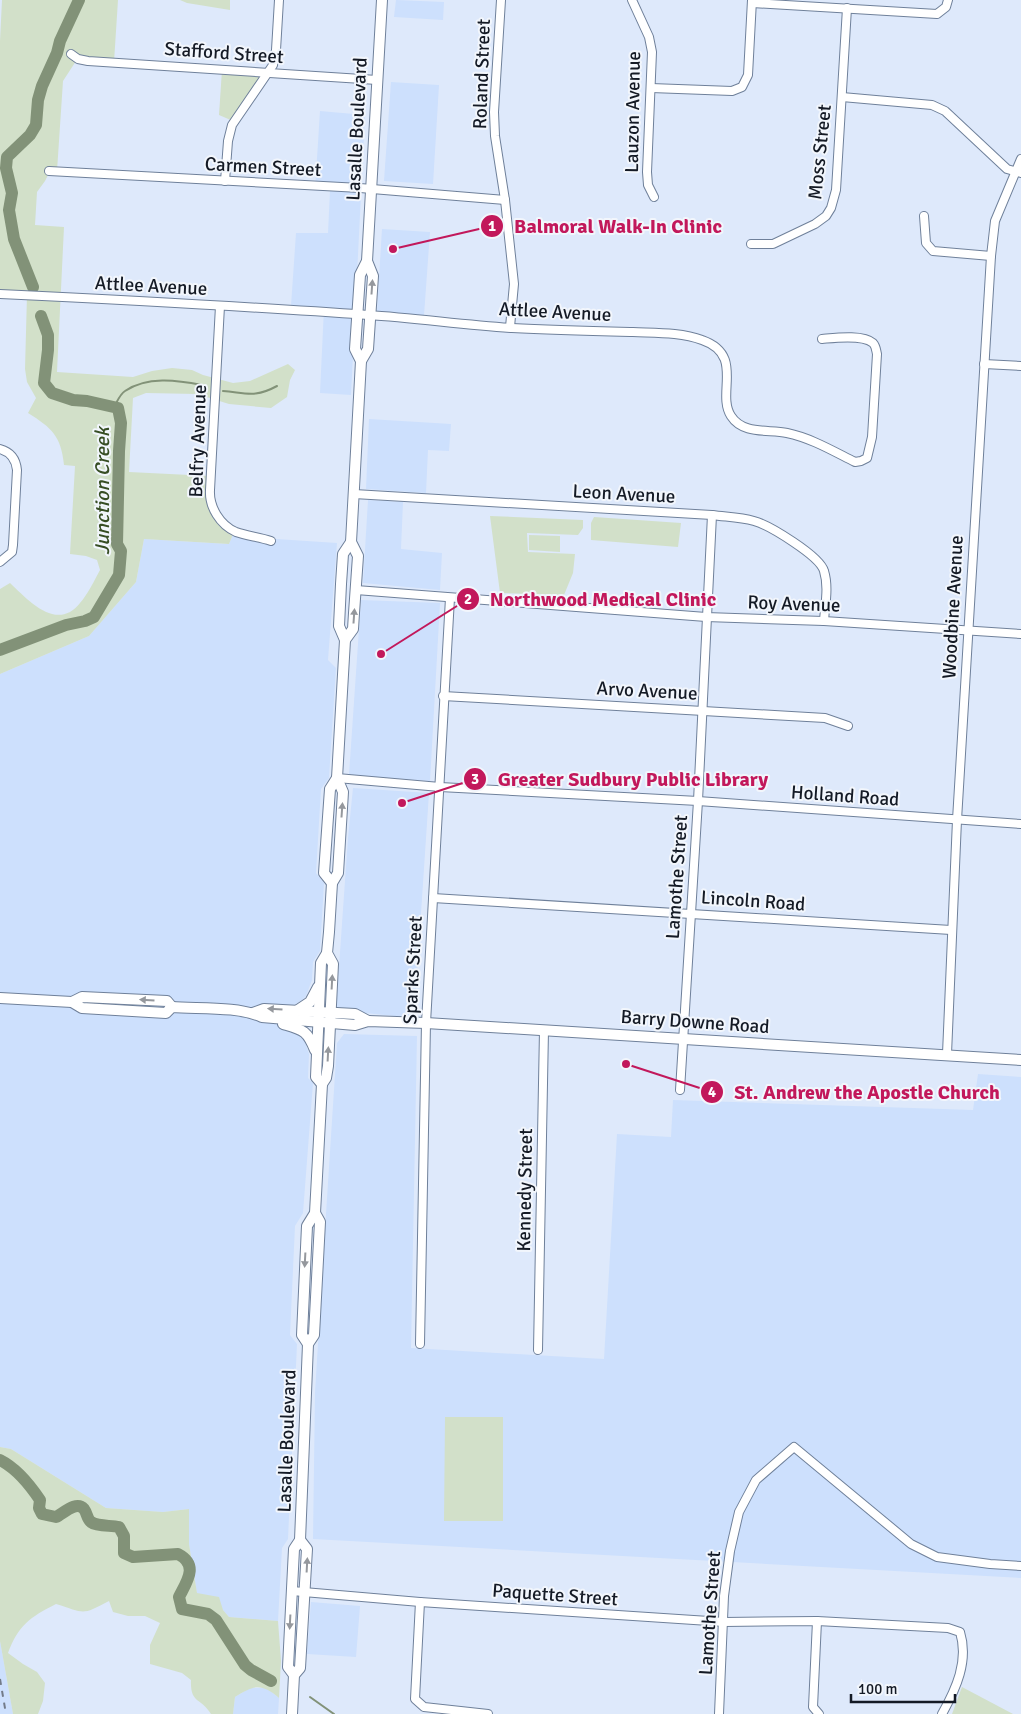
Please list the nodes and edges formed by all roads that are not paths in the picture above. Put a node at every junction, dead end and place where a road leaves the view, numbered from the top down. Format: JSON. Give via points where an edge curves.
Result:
{"nodes":[{"id":1,"x":279,"y":0,"type":"edge"},
{"id":2,"x":382,"y":0,"type":"edge"},
{"id":3,"x":501,"y":0,"type":"edge"},
{"id":4,"x":632,"y":0,"type":"edge"},
{"id":5,"x":948,"y":0,"type":"edge"},
{"id":6,"x":752,"y":1,"type":"edge"},
{"id":7,"x":847,"y":8,"type":"junction"},
{"id":8,"x":71,"y":54,"type":"dead end"},
{"id":9,"x":268,"y":72,"type":"junction"},
{"id":10,"x":377,"y":80,"type":"junction"},
{"id":11,"x":651,"y":88,"type":"junction"},
{"id":12,"x":842,"y":97,"type":"junction"},
{"id":13,"x":1021,"y":159,"type":"edge"},
{"id":14,"x":49,"y":171,"type":"dead end"},
{"id":15,"x":1018,"y":173,"type":"edge"},
{"id":16,"x":225,"y":181,"type":"junction"},
{"id":17,"x":370,"y":189,"type":"junction"},
{"id":18,"x":654,"y":197,"type":"dead end"},
{"id":19,"x":505,"y":200,"type":"junction"},
{"id":20,"x":924,"y":216,"type":"dead end"},
{"id":21,"x":752,"y":244,"type":"dead end"},
{"id":22,"x":991,"y":256,"type":"junction"},
{"id":23,"x":367,"y":260,"type":"junction"},
{"id":24,"x":0,"y":294,"type":"edge"},
{"id":25,"x":220,"y":306,"type":"junction"},
{"id":26,"x":358,"y":314,"type":"junction"},
{"id":27,"x":370,"y":315,"type":"junction"},
{"id":28,"x":510,"y":327,"type":"junction"},
{"id":29,"x":822,"y":340,"type":"dead end"},
{"id":30,"x":361,"y":361,"type":"junction"},
{"id":31,"x":984,"y":364,"type":"junction"},
{"id":32,"x":1021,"y":366,"type":"edge"},
{"id":33,"x":0,"y":449,"type":"edge"},
{"id":34,"x":354,"y":494,"type":"junction"},
{"id":35,"x":712,"y":515,"type":"junction"},
{"id":36,"x":271,"y":541,"type":"dead end"},
{"id":37,"x":351,"y":542,"type":"junction"},
{"id":38,"x":0,"y":562,"type":"edge"},
{"id":39,"x":356,"y":590,"type":"junction"},
{"id":40,"x":450,"y":598,"type":"junction"},
{"id":41,"x":706,"y":617,"type":"junction"},
{"id":42,"x":824,"y":621,"type":"junction"},
{"id":43,"x":967,"y":631,"type":"junction"},
{"id":44,"x":1021,"y":634,"type":"edge"},
{"id":45,"x":345,"y":640,"type":"junction"},
{"id":46,"x":443,"y":696,"type":"junction"},
{"id":47,"x":702,"y":710,"type":"junction"},
{"id":48,"x":848,"y":726,"type":"dead end"},
{"id":49,"x":337,"y":778,"type":"junction"},
{"id":50,"x":440,"y":787,"type":"junction"},
{"id":51,"x":698,"y":801,"type":"junction"},
{"id":52,"x":957,"y":820,"type":"junction"},
{"id":53,"x":1021,"y":824,"type":"edge"},
{"id":54,"x":433,"y":898,"type":"junction"},
{"id":55,"x":691,"y":914,"type":"junction"},
{"id":56,"x":951,"y":930,"type":"junction"},
{"id":57,"x":328,"y":953,"type":"junction"},
{"id":58,"x":320,"y":982,"type":"junction"},
{"id":59,"x":0,"y":998,"type":"edge"},
{"id":60,"x":298,"y":1010,"type":"junction"},
{"id":61,"x":253,"y":1013,"type":"junction"},
{"id":62,"x":319,"y":1017,"type":"junction"},
{"id":63,"x":330,"y":1017,"type":"junction"},
{"id":64,"x":268,"y":1018,"type":"junction"},
{"id":65,"x":426,"y":1022,"type":"junction"},
{"id":66,"x":544,"y":1030,"type":"junction"},
{"id":67,"x":682,"y":1039,"type":"junction"},
{"id":68,"x":946,"y":1054,"type":"junction"},
{"id":69,"x":317,"y":1055,"type":"junction"},
{"id":70,"x":1021,"y":1060,"type":"edge"},
{"id":71,"x":322,"y":1084,"type":"junction"},
{"id":72,"x":680,"y":1090,"type":"dead end"},
{"id":73,"x":420,"y":1344,"type":"dead end"},
{"id":74,"x":538,"y":1350,"type":"dead end"},
{"id":75,"x":300,"y":1540,"type":"junction"},
{"id":76,"x":1021,"y":1566,"type":"edge"},
{"id":77,"x":292,"y":1591,"type":"junction"},
{"id":78,"x":305,"y":1592,"type":"junction"},
{"id":79,"x":420,"y":1602,"type":"junction"},
{"id":80,"x":817,"y":1621,"type":"junction"},
{"id":81,"x":724,"y":1622,"type":"junction"},
{"id":82,"x":294,"y":1674,"type":"junction"},
{"id":83,"x":292,"y":1714,"type":"edge"},
{"id":84,"x":488,"y":1714,"type":"edge"},
{"id":85,"x":719,"y":1714,"type":"edge"},
{"id":86,"x":818,"y":1714,"type":"edge"},
{"id":87,"x":942,"y":1714,"type":"edge"}],
"edges":[{"from":1,"to":9,"type":"street","via":[[276,50]]},
{"from":2,"to":10,"type":"main road","name":"Lasalle Boulevard"},
{"from":3,"to":19,"type":"street","name":"Roland Street","via":[[494,112]]},
{"from":4,"to":11,"type":"street","name":"Lauzon Avenue","via":[[649,37]]},
{"from":5,"to":7,"type":"street","via":[[946,7],[936,14]]},
{"from":6,"to":7,"type":"street"},
{"from":6,"to":11,"type":"street","via":[[748,75],[742,87],[732,91]]},
{"from":7,"to":12,"type":"street","name":"Moss Street"},
{"from":8,"to":9,"type":"street","name":"Stafford Street","via":[[88,61]]},
{"from":9,"to":10,"type":"street","name":"Stafford Street"},
{"from":9,"to":16,"type":"street","via":[[232,125]]},
{"from":10,"to":17,"type":"main road","name":"Lasalle Boulevard"},
{"from":11,"to":18,"type":"street","name":"Lauzon Avenue","via":[[646,172]]},
{"from":12,"to":15,"type":"street","via":[[932,105],[945,111],[1007,168]]},
{"from":12,"to":21,"type":"street","name":"Moss Street","via":[[832,208],[815,224],[773,244]]},
{"from":13,"to":15,"type":"street","name":"Woodbine Avenue"},
{"from":14,"to":16,"type":"street","name":"Carmen Street"},
{"from":15,"to":22,"type":"street","name":"Woodbine Avenue","via":[[995,221]]},
{"from":16,"to":17,"type":"street","name":"Carmen Street"},
{"from":17,"to":19,"type":"street","name":"Carmen Street"},
{"from":17,"to":23,"type":"main road","name":"Lasalle Boulevard"},
{"from":19,"to":28,"type":"street","name":"Roland Street","via":[[514,284]]},
{"from":20,"to":22,"type":"street","via":[[926,243],[933,251]]},
{"from":22,"to":31,"type":"street","name":"Woodbine Avenue"},
{"from":23,"to":26,"type":"main road","name":"Lasalle Boulevard","via":[[360,275]]},
{"from":27,"to":23,"type":"main road","name":"Lasalle Boulevard","one_way":true,"via":[[372,276]]},
{"from":24,"to":25,"type":"street","name":"Attlee Avenue"},
{"from":25,"to":26,"type":"street","name":"Attlee Avenue"},
{"from":25,"to":36,"type":"street","name":"Belfry Avenue","via":[[211,505],[235,532]]},
{"from":26,"to":27,"type":"street","name":"Attlee Avenue"},
{"from":26,"to":30,"type":"main road","name":"Lasalle Boulevard","via":[[355,348]]},
{"from":27,"to":28,"type":"street","name":"Attlee Avenue"},
{"from":27,"to":30,"type":"main road","name":"Lasalle Boulevard","via":[[368,349]]},
{"from":28,"to":29,"type":"street","name":"Attlee Avenue","via":[[672,334],[701,339],[714,346],[724,358],[728,377],[727,403],[731,416],[740,425],[804,437],[861,462],[867,458],[872,437],[876,347],[867,340],[841,337]]},
{"from":30,"to":34,"type":"main road","name":"Lasalle Boulevard"},
{"from":31,"to":32,"type":"street"},
{"from":31,"to":43,"type":"street","name":"Woodbine Avenue"},
{"from":33,"to":38,"type":"street","via":[[12,456],[17,470],[12,552]]},
{"from":34,"to":35,"type":"street","name":"Leon Avenue"},
{"from":34,"to":37,"type":"main road","name":"Lasalle Boulevard"},
{"from":35,"to":41,"type":"street","name":"Lamothe Street"},
{"from":35,"to":42,"type":"street","name":"Leon Avenue","via":[[752,520],[770,526],[815,558],[824,569]]},
{"from":37,"to":39,"type":"main road","name":"Lasalle Boulevard","via":[[358,556]]},
{"from":37,"to":45,"type":"main road","name":"Lasalle Boulevard","via":[[343,554],[338,626]]},
{"from":39,"to":40,"type":"street","name":"Roy Avenue"},
{"from":45,"to":39,"type":"main road","name":"Lasalle Boulevard","one_way":true,"via":[[353,629]]},
{"from":40,"to":41,"type":"street","name":"Roy Avenue"},
{"from":40,"to":46,"type":"street","name":"Sparks Street"},
{"from":41,"to":42,"type":"street","name":"Roy Avenue"},
{"from":41,"to":47,"type":"street","name":"Lamothe Street"},
{"from":42,"to":43,"type":"street","name":"Roy Avenue"},
{"from":43,"to":44,"type":"street","name":"Roy Avenue"},
{"from":43,"to":52,"type":"street","name":"Woodbine Avenue"},
{"from":45,"to":49,"type":"main road","name":"Lasalle Boulevard"},
{"from":46,"to":47,"type":"street","name":"Arvo Avenue"},
{"from":46,"to":50,"type":"street","name":"Sparks Street"},
{"from":47,"to":48,"type":"street","name":"Arvo Avenue","via":[[825,718]]},
{"from":47,"to":51,"type":"street","name":"Lamothe Street"},
{"from":49,"to":50,"type":"street","name":"Holland Road"},
{"from":49,"to":57,"type":"main road","name":"Lasalle Boulevard","via":[[330,789],[324,873],[332,883]]},
{"from":50,"to":51,"type":"street","name":"Holland Road"},
{"from":50,"to":54,"type":"street","name":"Sparks Street"},
{"from":51,"to":52,"type":"street","name":"Holland Road"},
{"from":51,"to":55,"type":"street","name":"Lamothe Street"},
{"from":52,"to":53,"type":"street","name":"Holland Road"},
{"from":52,"to":56,"type":"street","name":"Woodbine Avenue"},
{"from":54,"to":55,"type":"street","name":"Lincoln Road"},
{"from":54,"to":65,"type":"street","name":"Sparks Street"},
{"from":55,"to":56,"type":"street","name":"Lincoln Road"},
{"from":55,"to":67,"type":"street","name":"Lamothe Street"},
{"from":56,"to":68,"type":"street","name":"Woodbine Avenue"},
{"from":57,"to":58,"type":"main road","name":"Lasalle Boulevard","via":[[321,963]]},
{"from":63,"to":57,"type":"main road","name":"Lasalle Boulevard","one_way":true,"via":[[333,964]]},
{"from":58,"to":60,"type":"main road","via":[[314,997]]},
{"from":58,"to":62,"type":"main road","name":"Lasalle Boulevard"},
{"from":59,"to":61,"type":"main road","name":"Barry Downe Road","via":[[72,1002],[82,997],[167,1001],[172,1007]]},
{"from":60,"to":61,"type":"main road","name":"Barry Downe Road","one_way":true,"via":[[264,1009]]},
{"from":60,"to":62,"type":"main road","name":"Barry Downe Road"},
{"from":61,"to":64,"type":"main road","name":"Barry Downe Road"},
{"from":62,"to":63,"type":"main road","name":"Barry Downe Road"},
{"from":62,"to":64,"type":"main road","name":"Barry Downe Road"},
{"from":62,"to":69,"type":"main road","name":"Lasalle Boulevard"},
{"from":63,"to":65,"type":"main road","name":"Barry Downe Road","via":[[355,1014],[368,1021]]},
{"from":71,"to":63,"type":"main road","name":"Lasalle Boulevard","one_way":true,"via":[[326,1078]]},
{"from":64,"to":69,"type":"main road","via":[[304,1030]]},
{"from":65,"to":66,"type":"main road","name":"Barry Downe Road"},
{"from":65,"to":73,"type":"street","name":"Sparks Street"},
{"from":66,"to":67,"type":"main road","name":"Barry Downe Road"},
{"from":66,"to":74,"type":"street","name":"Kennedy Street"},
{"from":67,"to":68,"type":"main road","name":"Barry Downe Road"},
{"from":67,"to":72,"type":"street","name":"Lamothe Street"},
{"from":68,"to":70,"type":"main road","name":"Barry Downe Road"},
{"from":69,"to":71,"type":"main road","name":"Lasalle Boulevard","via":[[316,1077]]},
{"from":71,"to":75,"type":"main road","name":"Lasalle Boulevard","via":[[315,1213],[320,1222],[314,1335],[308,1344]]},
{"from":75,"to":77,"type":"main road","name":"Lasalle Boulevard","via":[[294,1549]]},
{"from":78,"to":75,"type":"main road","name":"Lasalle Boulevard","one_way":true,"via":[[307,1549]]},
{"from":76,"to":81,"type":"street","name":"Lamothe Street","via":[[937,1557],[912,1544],[794,1447],[756,1480],[739,1512],[730,1551]]},
{"from":77,"to":78,"type":"street","name":"Paquette Street"},
{"from":77,"to":82,"type":"main road","name":"Lasalle Boulevard","one_way":true,"via":[[288,1667]]},
{"from":78,"to":79,"type":"street","name":"Paquette Street"},
{"from":78,"to":82,"type":"main road","name":"Lasalle Boulevard","via":[[300,1668]]},
{"from":79,"to":81,"type":"street","name":"Paquette Street"},
{"from":79,"to":84,"type":"street","via":[[415,1699],[424,1707]]},
{"from":80,"to":81,"type":"street","name":"Paquette Street"},
{"from":80,"to":86,"type":"street","via":[[813,1707]]},
{"from":80,"to":87,"type":"street","name":"Paquette Street","via":[[948,1628],[960,1632],[964,1644],[960,1677]]},
{"from":81,"to":85,"type":"street","name":"Lamothe Street"},
{"from":82,"to":83,"type":"main road","name":"Lasalle Boulevard"}]}
